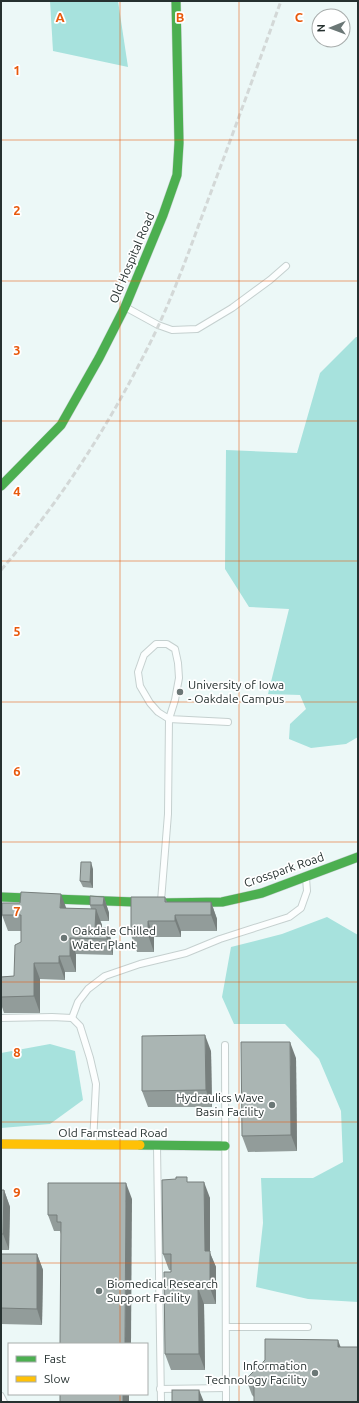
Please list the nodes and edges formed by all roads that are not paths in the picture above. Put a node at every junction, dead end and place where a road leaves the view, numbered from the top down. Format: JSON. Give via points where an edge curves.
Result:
{"nodes":[{"id":1,"x":176,"y":1,"type":"edge"},
{"id":2,"x":286,"y":266,"type":"dead end"},
{"id":3,"x":125,"y":307,"type":"junction"},
{"id":4,"x":1,"y":486,"type":"edge"},
{"id":5,"x":170,"y":719,"type":"junction"},
{"id":6,"x":228,"y":722,"type":"dead end"},
{"id":7,"x":358,"y":857,"type":"edge"},
{"id":8,"x":306,"y":875,"type":"junction"},
{"id":9,"x":1,"y":897,"type":"edge"},
{"id":10,"x":161,"y":903,"type":"junction"},
{"id":11,"x":1,"y":1018,"type":"edge"},
{"id":12,"x":72,"y":1018,"type":"junction"},
{"id":13,"x":225,"y":1045,"type":"dead end"},
{"id":14,"x":1,"y":1144,"type":"edge"},
{"id":15,"x":93,"y":1145,"type":"junction"},
{"id":16,"x":157,"y":1145,"type":"junction"},
{"id":17,"x":225,"y":1146,"type":"junction"},
{"id":18,"x":308,"y":1327,"type":"dead end"},
{"id":19,"x":226,"y":1328,"type":"junction"},
{"id":20,"x":160,"y":1388,"type":"junction"},
{"id":21,"x":226,"y":1388,"type":"junction"},
{"id":22,"x":1,"y":1396,"type":"edge"},
{"id":23,"x":4,"y":1402,"type":"edge"},
{"id":24,"x":161,"y":1402,"type":"edge"},
{"id":25,"x":226,"y":1402,"type":"edge"}],
"edges":[{"from":1,"to":3,"type":"street","name":"Old Hospital Road","via":[[179,143],[177,175]]},
{"from":2,"to":3,"type":"lane","via":[[232,308],[197,329],[172,330]]},
{"from":3,"to":4,"type":"street","name":"Old Hospital Road","via":[[61,425]]},
{"from":5,"to":5,"type":"lane","via":[[158,712],[140,686],[138,672],[144,655],[156,644],[167,644],[175,650],[178,662],[175,700]]},
{"from":5,"to":6,"type":"lane"},
{"from":5,"to":10,"type":"lane","via":[[168,814]]},
{"from":7,"to":8,"type":"street","name":"Crosspark Road"},
{"from":8,"to":10,"type":"street","name":"Crosspark Road","via":[[262,892],[222,902]]},
{"from":8,"to":12,"type":"lane","via":[[306,892],[301,908],[288,917],[186,953],[105,976],[88,989],[78,1002]]},
{"from":9,"to":10,"type":"street","name":"Crosspark Road"},
{"from":11,"to":12,"type":"lane"},
{"from":12,"to":15,"type":"lane","via":[[80,1026],[96,1084]]},
{"from":13,"to":17,"type":"lane"},
{"from":14,"to":15,"type":"street","name":"Old Farmstead Road"},
{"from":15,"to":16,"type":"street","name":"Old Farmstead Road"},
{"from":16,"to":17,"type":"street","name":"Old Farmstead Road"},
{"from":16,"to":20,"type":"lane"},
{"from":17,"to":19,"type":"lane"},
{"from":18,"to":19,"type":"lane"},
{"from":19,"to":21,"type":"lane"},
{"from":20,"to":21,"type":"lane"},
{"from":20,"to":24,"type":"lane"},
{"from":21,"to":25,"type":"lane"},
{"from":22,"to":23,"type":"lane"}]}
